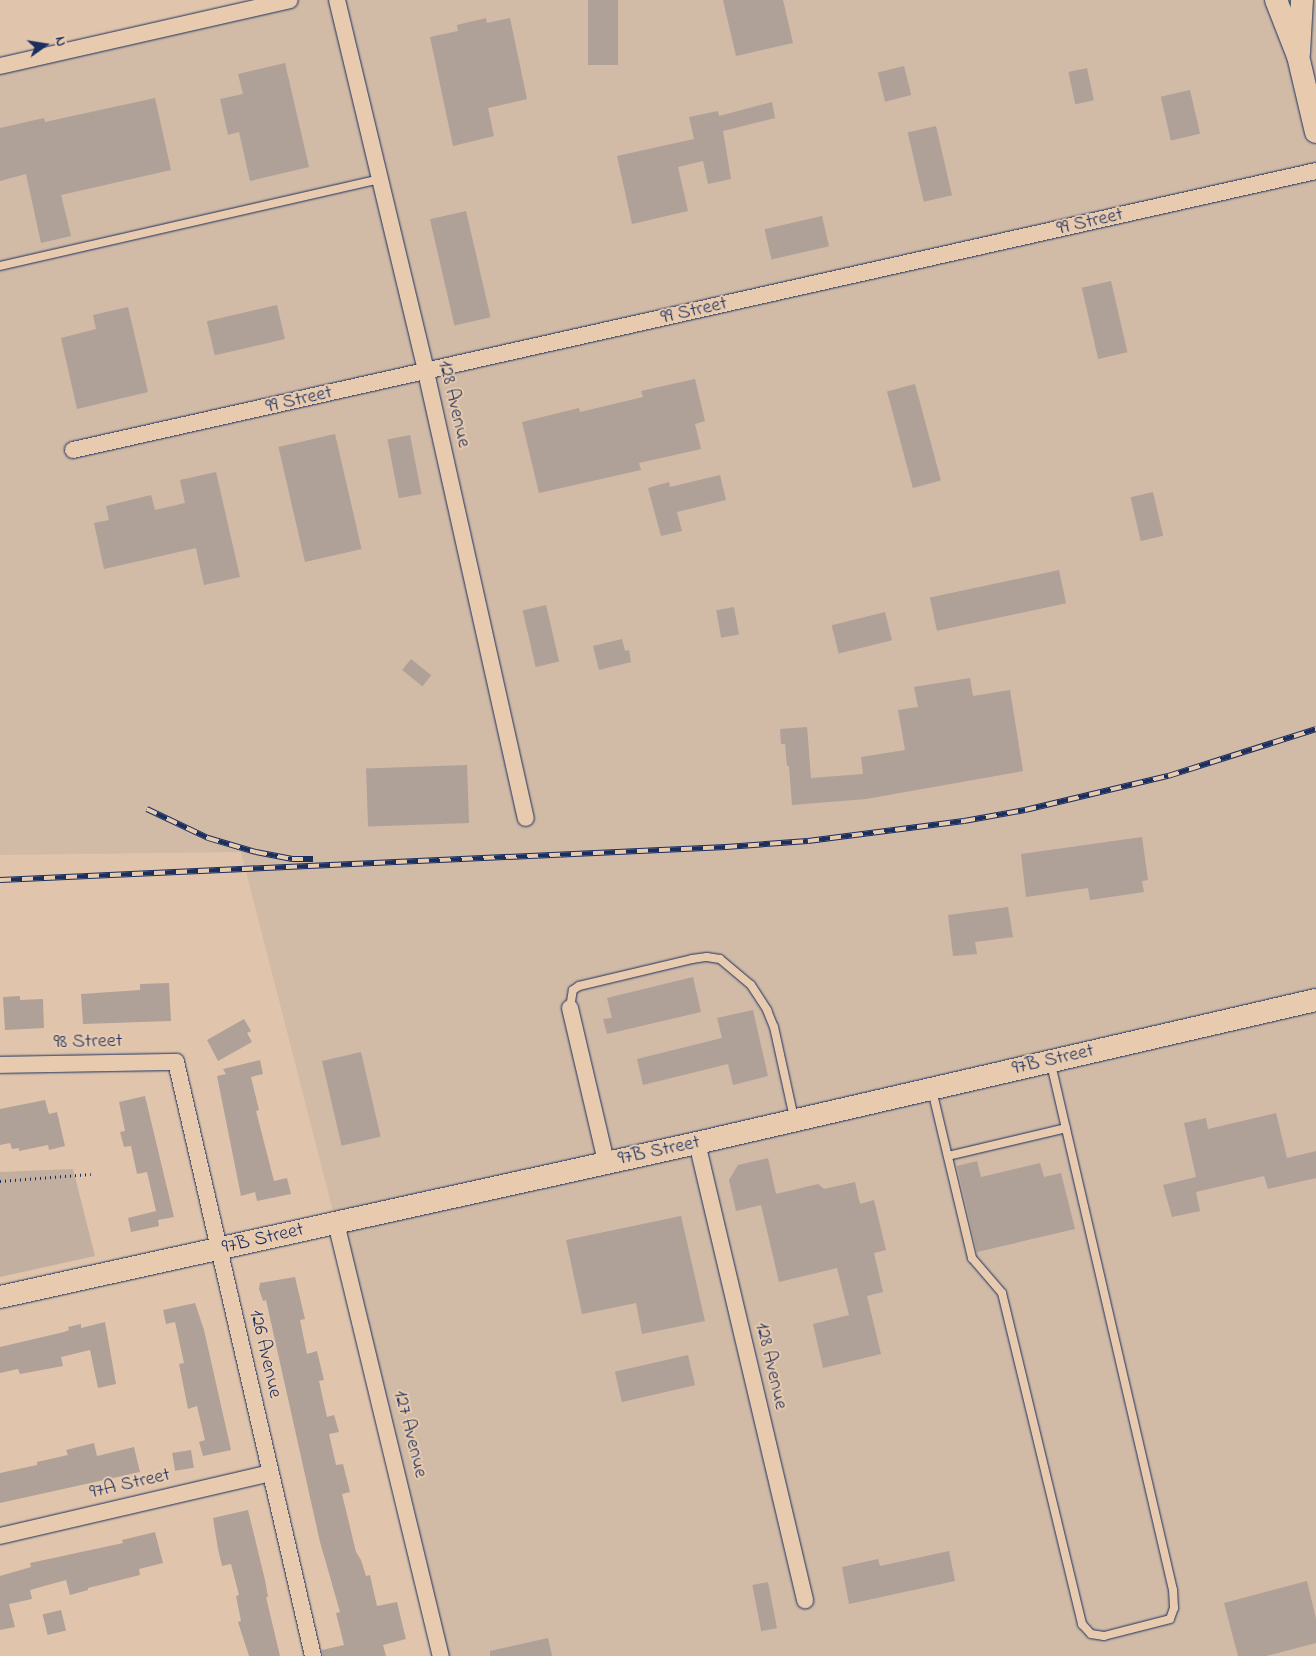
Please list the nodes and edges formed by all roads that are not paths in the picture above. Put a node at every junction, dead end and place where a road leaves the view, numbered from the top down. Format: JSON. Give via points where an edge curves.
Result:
{"nodes":[{"id":1,"x":290,"y":0,"type":"edge"},
{"id":2,"x":337,"y":0,"type":"edge"},
{"id":3,"x":1276,"y":0,"type":"edge"},
{"id":4,"x":1302,"y":0,"type":"edge"},
{"id":5,"x":1307,"y":54,"type":"edge"},
{"id":6,"x":0,"y":66,"type":"edge"},
{"id":7,"x":1316,"y":132,"type":"edge"},
{"id":8,"x":1316,"y":172,"type":"edge"},
{"id":9,"x":380,"y":179,"type":"junction"},
{"id":10,"x":0,"y":266,"type":"edge"},
{"id":11,"x":426,"y":372,"type":"junction"},
{"id":12,"x":73,"y":450,"type":"dead end"},
{"id":13,"x":526,"y":818,"type":"dead end"},
{"id":14,"x":1316,"y":1000,"type":"edge"},
{"id":15,"x":570,"y":1008,"type":"joint"},
{"id":16,"x":1051,"y":1061,"type":"junction"},
{"id":17,"x":176,"y":1062,"type":"joint"},
{"id":18,"x":0,"y":1065,"type":"edge"},
{"id":19,"x":932,"y":1088,"type":"junction"},
{"id":20,"x":795,"y":1120,"type":"junction"},
{"id":21,"x":1066,"y":1128,"type":"junction"},
{"id":22,"x":696,"y":1143,"type":"junction"},
{"id":23,"x":948,"y":1156,"type":"junction"},
{"id":24,"x":606,"y":1162,"type":"junction"},
{"id":25,"x":336,"y":1223,"type":"junction"},
{"id":26,"x":219,"y":1249,"type":"junction"},
{"id":27,"x":0,"y":1297,"type":"edge"},
{"id":28,"x":270,"y":1473,"type":"junction"},
{"id":29,"x":0,"y":1536,"type":"edge"},
{"id":30,"x":804,"y":1600,"type":"dead end"},
{"id":31,"x":313,"y":1656,"type":"edge"},
{"id":32,"x":442,"y":1656,"type":"edge"}],
"edges":[{"from":1,"to":6,"type":"street"},
{"from":2,"to":9,"type":"street","name":"128 Avenue"},
{"from":3,"to":5,"type":"street"},
{"from":4,"to":5,"type":"street"},
{"from":5,"to":7,"type":"street"},
{"from":8,"to":11,"type":"street","name":"99 Street"},
{"from":9,"to":10,"type":"lane"},
{"from":9,"to":11,"type":"street","name":"128 Avenue"},
{"from":11,"to":12,"type":"street","name":"99 Street"},
{"from":11,"to":13,"type":"street","name":"128 Avenue"},
{"from":14,"to":16,"type":"street","name":"97B Street"},
{"from":15,"to":20,"type":"lane","via":[[573,990],[579,986],[692,959],[720,959],[751,985],[767,1010],[774,1027]]},
{"from":15,"to":24,"type":"street"},
{"from":16,"to":19,"type":"street","name":"97B Street"},
{"from":16,"to":21,"type":"lane"},
{"from":17,"to":18,"type":"street","name":"98 Street"},
{"from":17,"to":26,"type":"street","name":"126 Avenue"},
{"from":19,"to":20,"type":"street","name":"97B Street"},
{"from":19,"to":23,"type":"lane"},
{"from":20,"to":22,"type":"street","name":"97B Street"},
{"from":21,"to":23,"type":"lane"},
{"from":21,"to":23,"type":"lane","via":[[1173,1590],[1174,1608],[1170,1619],[1104,1636],[1092,1634],[1082,1624],[1002,1293],[972,1258]]},
{"from":22,"to":24,"type":"street","name":"97B Street"},
{"from":22,"to":30,"type":"street","name":"128 Avenue"},
{"from":24,"to":25,"type":"street","name":"97B Street"},
{"from":25,"to":26,"type":"street","name":"97B Street"},
{"from":25,"to":32,"type":"street","name":"127 Avenue"},
{"from":26,"to":27,"type":"street","name":"97B Street"},
{"from":26,"to":28,"type":"street","name":"126 Avenue"},
{"from":28,"to":29,"type":"street","name":"97A Street"},
{"from":28,"to":31,"type":"street","name":"126 Avenue"}]}
